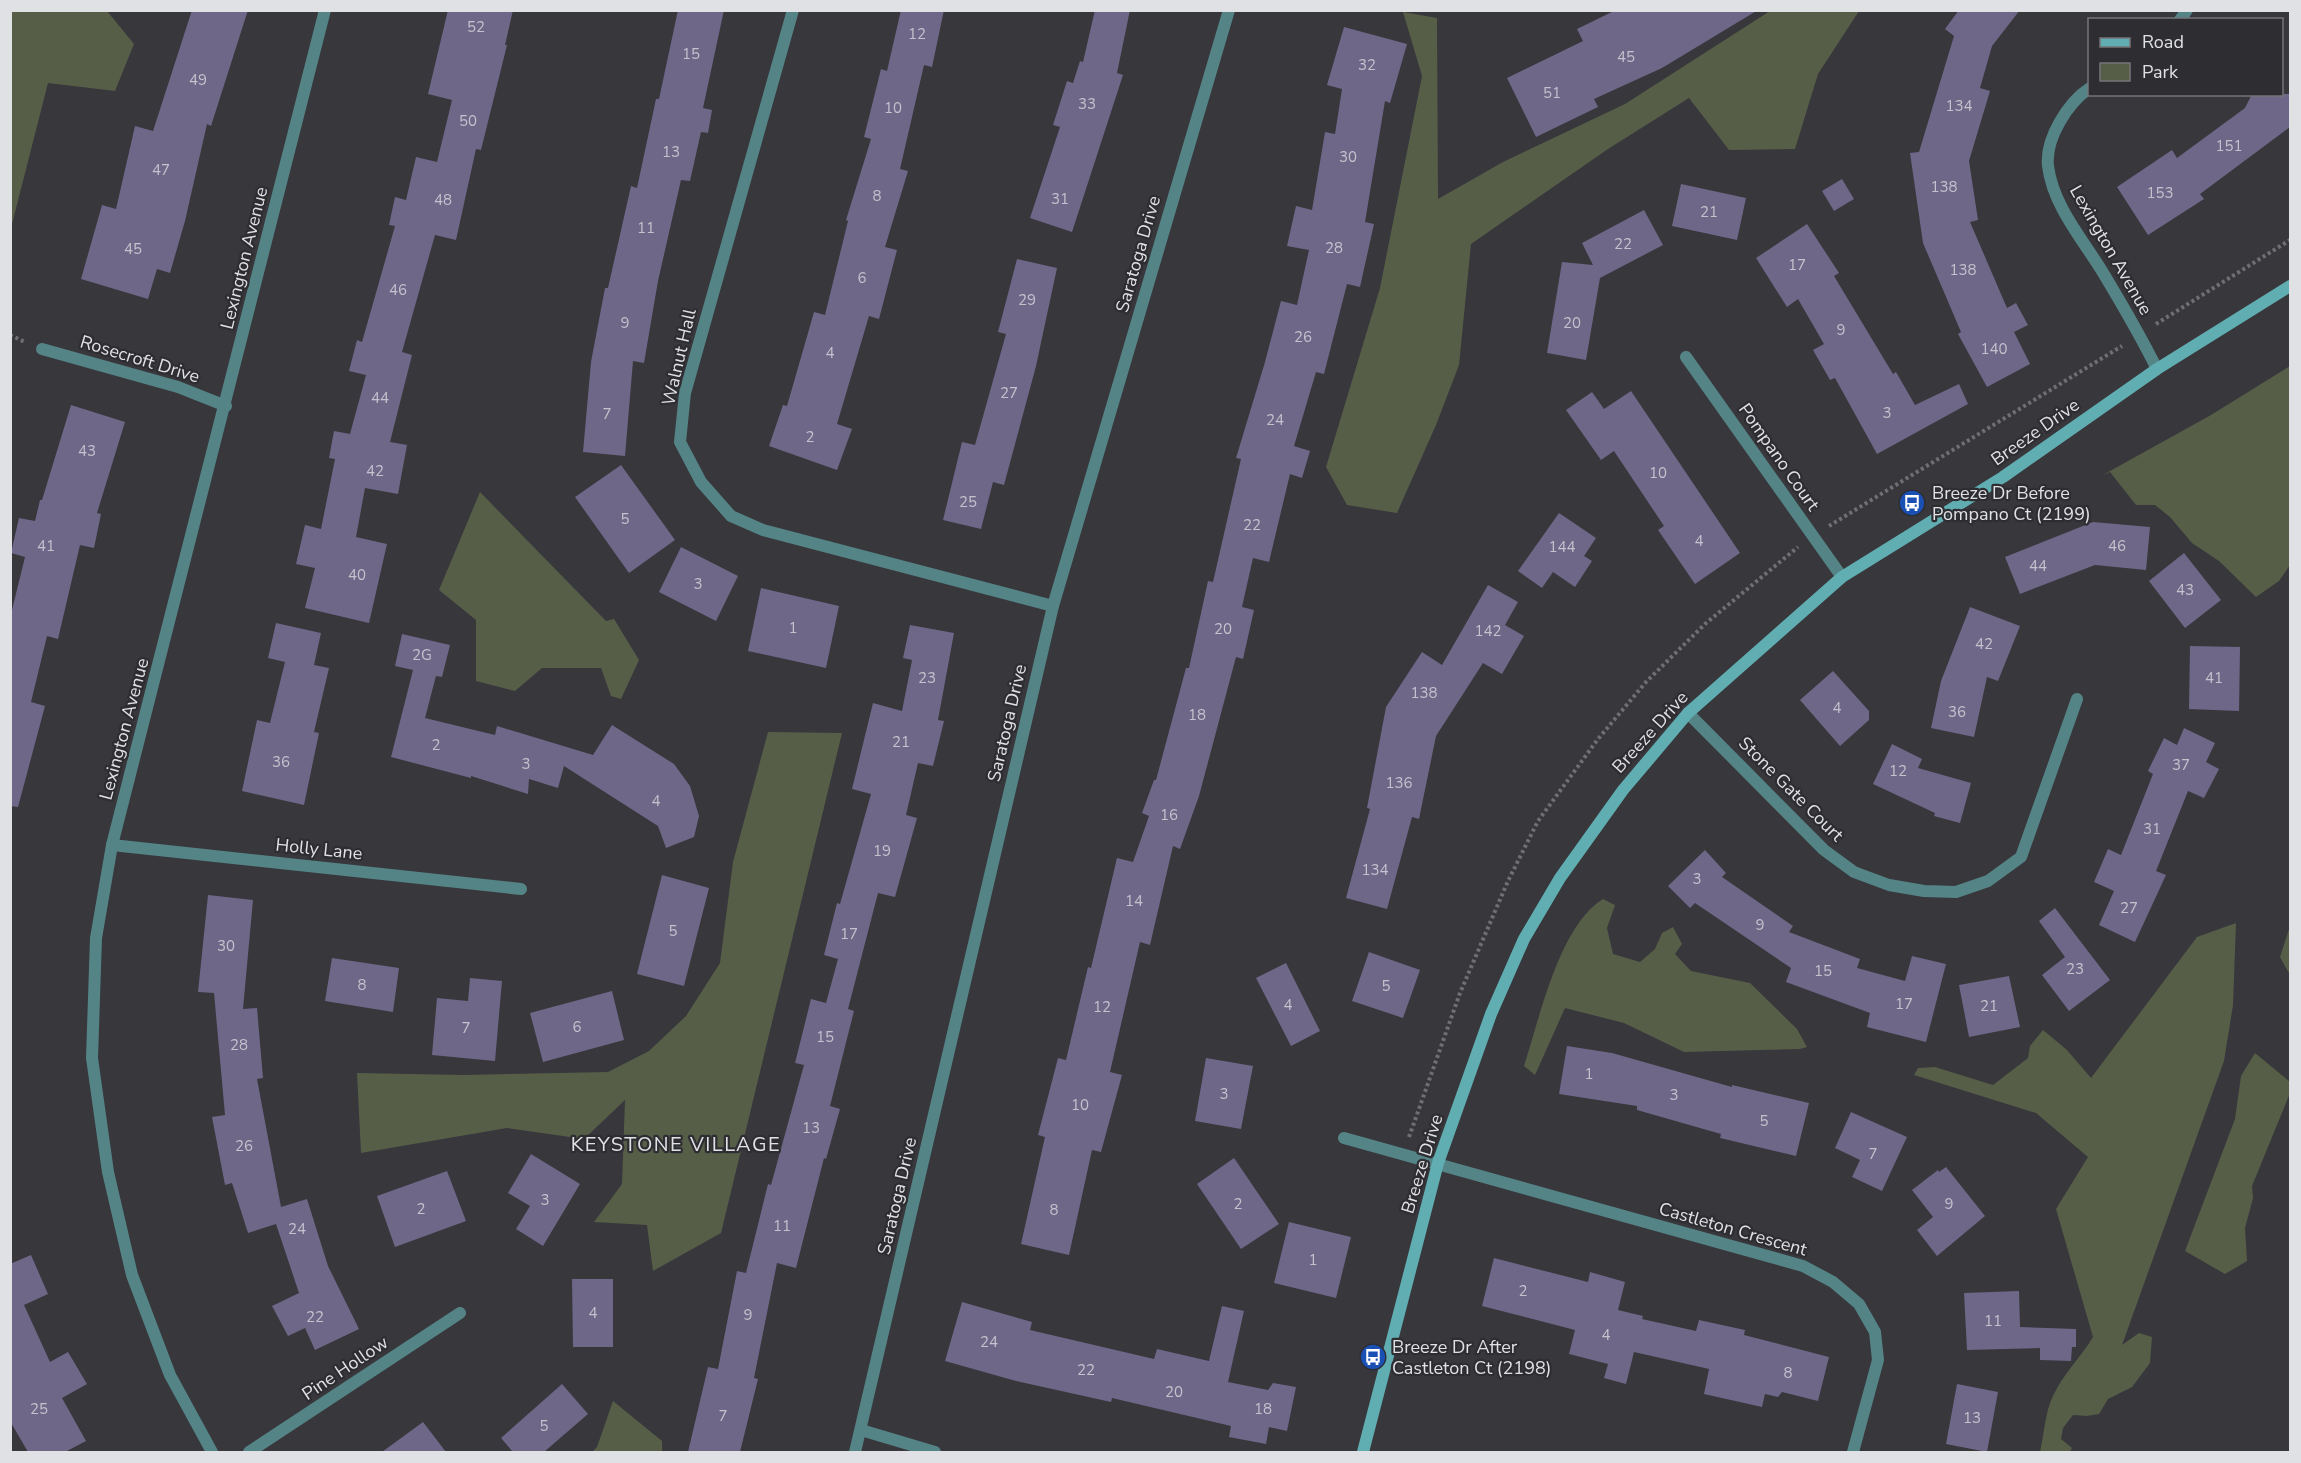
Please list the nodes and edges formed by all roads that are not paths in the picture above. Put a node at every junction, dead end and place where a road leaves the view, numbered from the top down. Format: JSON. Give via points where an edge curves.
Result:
{"nodes":[{"id":1,"x":326,"y":10,"type":"edge"},
{"id":2,"x":793,"y":10,"type":"edge"},
{"id":3,"x":1228,"y":10,"type":"edge"},
{"id":4,"x":2088,"y":89,"type":"edge"},
{"id":5,"x":2290,"y":286,"type":"edge"},
{"id":6,"x":42,"y":349,"type":"dead end"},
{"id":7,"x":1686,"y":357,"type":"dead end"},
{"id":8,"x":2157,"y":369,"type":"junction"},
{"id":9,"x":226,"y":406,"type":"junction"},
{"id":10,"x":1842,"y":578,"type":"junction"},
{"id":11,"x":1053,"y":606,"type":"junction"},
{"id":12,"x":2077,"y":699,"type":"dead end"},
{"id":13,"x":1689,"y":713,"type":"junction"},
{"id":14,"x":112,"y":845,"type":"junction"},
{"id":15,"x":521,"y":889,"type":"dead end"},
{"id":16,"x":1344,"y":1138,"type":"dead end"},
{"id":17,"x":1438,"y":1164,"type":"junction"},
{"id":18,"x":460,"y":1313,"type":"dead end"},
{"id":19,"x":861,"y":1430,"type":"junction"},
{"id":20,"x":212,"y":1452,"type":"edge"},
{"id":21,"x":249,"y":1452,"type":"edge"},
{"id":22,"x":855,"y":1452,"type":"edge"},
{"id":23,"x":935,"y":1452,"type":"edge"},
{"id":24,"x":1363,"y":1452,"type":"edge"},
{"id":25,"x":1853,"y":1452,"type":"edge"}],
"edges":[{"from":1,"to":9,"type":"street","name":"Lexington Avenue"},
{"from":2,"to":11,"type":"street","name":"Walnut Hall","via":[[685,393],[680,442],[701,482],[731,516],[763,530]]},
{"from":3,"to":11,"type":"street","name":"Saratoga Drive"},
{"from":4,"to":8,"type":"street","name":"Lexington Avenue","via":[[2079,95],[2053,133],[2048,165],[2058,201]]},
{"from":5,"to":8,"type":"street","name":"Breeze Drive"},
{"from":6,"to":9,"type":"street","name":"Rosecroft Drive","via":[[178,387]]},
{"from":7,"to":10,"type":"street","name":"Pompano Court"},
{"from":8,"to":10,"type":"street","name":"Breeze Drive","via":[[2003,477]]},
{"from":9,"to":14,"type":"street","name":"Lexington Avenue"},
{"from":10,"to":13,"type":"street","name":"Breeze Drive"},
{"from":11,"to":19,"type":"street","name":"Saratoga Drive"},
{"from":12,"to":13,"type":"street","name":"Stone Gate Court","via":[[2020,856],[1988,881],[1956,892],[1889,885],[1854,872],[1824,850]]},
{"from":13,"to":17,"type":"street","name":"Breeze Drive","via":[[1623,790],[1560,878],[1524,939],[1491,1014]]},
{"from":14,"to":15,"type":"street","name":"Holly Lane"},
{"from":14,"to":20,"type":"street","name":"Lexington Avenue","via":[[96,938],[92,1058],[108,1172],[132,1275],[170,1375]]},
{"from":16,"to":17,"type":"street","name":"Castleton Crescent"},
{"from":17,"to":24,"type":"street","name":"Breeze Drive"},
{"from":17,"to":25,"type":"street","name":"Castleton Crescent","via":[[1803,1266],[1833,1282],[1859,1304],[1875,1332],[1878,1360]]},
{"from":18,"to":21,"type":"street","name":"Pine Hollow"},
{"from":19,"to":22,"type":"street","name":"Saratoga Drive"},
{"from":19,"to":23,"type":"street"}]}
